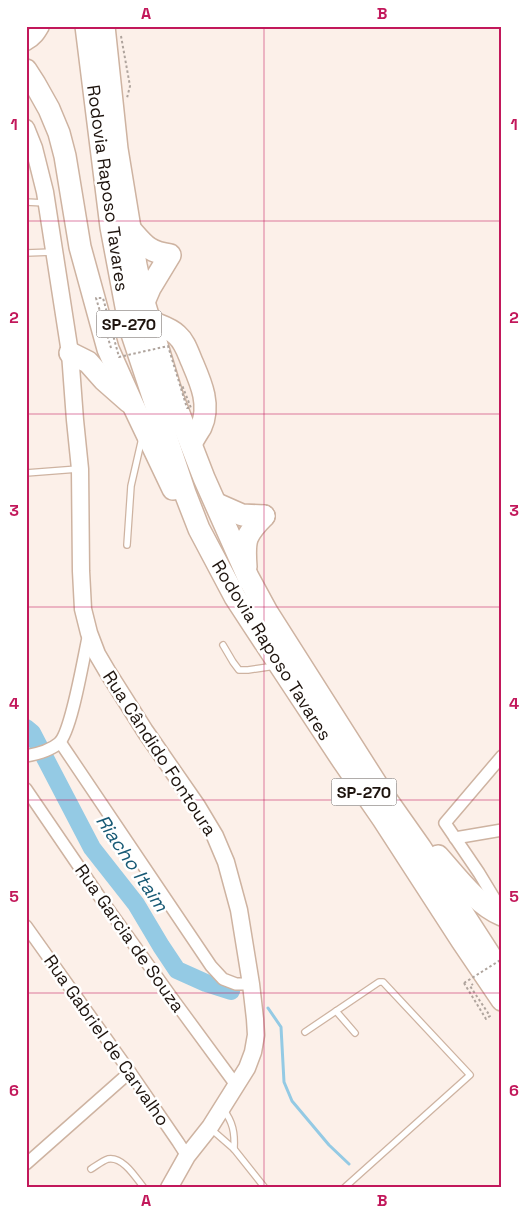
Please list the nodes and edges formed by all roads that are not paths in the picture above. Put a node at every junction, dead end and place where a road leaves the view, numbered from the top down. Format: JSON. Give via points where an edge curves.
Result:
{"nodes":[{"id":1,"x":41,"y":26,"type":"edge"},
{"id":2,"x":86,"y":26,"type":"edge"},
{"id":3,"x":100,"y":40,"type":"edge"},
{"id":4,"x":26,"y":42,"type":"edge"},
{"id":5,"x":26,"y":70,"type":"edge"},
{"id":6,"x":26,"y":128,"type":"edge"},
{"id":7,"x":30,"y":149,"type":"edge"},
{"id":8,"x":26,"y":202,"type":"edge"},
{"id":9,"x":47,"y":203,"type":"junction"},
{"id":10,"x":131,"y":230,"type":"junction"},
{"id":11,"x":55,"y":252,"type":"junction"},
{"id":12,"x":26,"y":253,"type":"edge"},
{"id":13,"x":141,"y":317,"type":"junction"},
{"id":14,"x":70,"y":353,"type":"junction"},
{"id":15,"x":136,"y":365,"type":"dead end"},
{"id":16,"x":133,"y":405,"type":"junction"},
{"id":17,"x":144,"y":429,"type":"junction"},
{"id":18,"x":191,"y":444,"type":"junction"},
{"id":19,"x":161,"y":448,"type":"dead end"},
{"id":20,"x":80,"y":469,"type":"junction"},
{"id":21,"x":26,"y":472,"type":"edge"},
{"id":22,"x":175,"y":492,"type":"dead end"},
{"id":23,"x":217,"y":504,"type":"junction"},
{"id":24,"x":199,"y":529,"type":"junction"},
{"id":25,"x":127,"y":545,"type":"dead end"},
{"id":26,"x":248,"y":577,"type":"junction"},
{"id":27,"x":89,"y":633,"type":"junction"},
{"id":28,"x":223,"y":645,"type":"dead end"},
{"id":29,"x":279,"y":666,"type":"junction"},
{"id":30,"x":56,"y":745,"type":"junction"},
{"id":31,"x":30,"y":755,"type":"edge"},
{"id":32,"x":502,"y":756,"type":"edge"},
{"id":33,"x":26,"y":789,"type":"edge"},
{"id":34,"x":502,"y":830,"type":"edge"},
{"id":35,"x":455,"y":838,"type":"junction"},
{"id":36,"x":420,"y":847,"type":"junction"},
{"id":37,"x":502,"y":913,"type":"edge"},
{"id":38,"x":26,"y":926,"type":"edge"},
{"id":39,"x":494,"y":975,"type":"edge"},
{"id":40,"x":252,"y":984,"type":"junction"},
{"id":41,"x":502,"y":1000,"type":"edge"},
{"id":42,"x":336,"y":1011,"type":"junction"},
{"id":43,"x":306,"y":1032,"type":"dead end"},
{"id":44,"x":355,"y":1033,"type":"dead end"},
{"id":45,"x":130,"y":1072,"type":"junction"},
{"id":46,"x":236,"y":1085,"type":"junction"},
{"id":47,"x":222,"y":1108,"type":"junction"},
{"id":48,"x":210,"y":1127,"type":"junction"},
{"id":49,"x":234,"y":1149,"type":"junction"},
{"id":50,"x":187,"y":1156,"type":"junction"},
{"id":51,"x":26,"y":1164,"type":"edge"},
{"id":52,"x":91,"y":1169,"type":"dead end"},
{"id":53,"x":169,"y":1187,"type":"edge"},
{"id":54,"x":144,"y":1188,"type":"edge"},
{"id":55,"x":265,"y":1188,"type":"edge"},
{"id":56,"x":344,"y":1188,"type":"edge"}],
"edges":[{"from":1,"to":4,"type":"main road","via":[[37,34]]},
{"from":2,"to":3,"type":"highway","name":"Rodovia Raposo Tavares","number":"SP-270"},
{"from":3,"to":10,"type":"highway","name":"Rodovia Raposo Tavares","number":"SP-270"},
{"from":3,"to":13,"type":"highway","name":"Rodovia Raposo Tavares","number":"SP-270","via":[[98,117],[111,227]]},
{"from":5,"to":16,"type":"highway","via":[[59,133],[89,282],[108,349]]},
{"from":6,"to":7,"type":"main road","name":"Rua Cândido Fontoura"},
{"from":7,"to":9,"type":"main road","name":"Rua Cândido Fontoura"},
{"from":8,"to":9,"type":"lane"},
{"from":9,"to":11,"type":"main road","name":"Rua Cândido Fontoura"},
{"from":10,"to":13,"type":"highway","name":"Rodovia Raposo Tavares","number":"SP-270"},
{"from":10,"to":13,"type":"highway","via":[[152,251],[170,255],[150,288]]},
{"from":11,"to":12,"type":"lane"},
{"from":11,"to":14,"type":"main road","name":"Rua Cândido Fontoura"},
{"from":13,"to":15,"type":"lane"},
{"from":13,"to":18,"type":"highway","name":"Rodovia Raposo Tavares","number":"SP-270"},
{"from":13,"to":18,"type":"highway","via":[[177,335],[198,374],[205,396],[204,415]]},
{"from":13,"to":24,"type":"highway","name":"Rodovia Raposo Tavares","number":"SP-270","via":[[186,493]]},
{"from":14,"to":16,"type":"highway","via":[[88,362]]},
{"from":14,"to":20,"type":"main road","name":"Rua Cândido Fontoura"},
{"from":16,"to":17,"type":"highway"},
{"from":17,"to":24,"type":"highway","via":[[178,501]]},
{"from":17,"to":25,"type":"lane","via":[[131,486]]},
{"from":18,"to":23,"type":"highway","name":"Rodovia Raposo Tavares","number":"SP-270"},
{"from":19,"to":22,"type":"lane"},
{"from":20,"to":21,"type":"lane"},
{"from":20,"to":27,"type":"main road","name":"Rua Cândido Fontoura","via":[[83,609]]},
{"from":23,"to":26,"type":"highway","name":"Rodovia Raposo Tavares","number":"SP-270"},
{"from":23,"to":26,"type":"highway","via":[[242,515],[264,516],[249,532],[246,542]]},
{"from":24,"to":29,"type":"highway","name":"Rodovia Raposo Tavares","number":"SP-270","via":[[235,597]]},
{"from":26,"to":36,"type":"highway","name":"Rodovia Raposo Tavares","number":"SP-270","via":[[303,669]]},
{"from":27,"to":30,"type":"street","via":[[68,726]]},
{"from":27,"to":40,"type":"main road","name":"Rua Cândido Fontoura","via":[[106,670],[215,836],[239,910]]},
{"from":28,"to":29,"type":"lane","via":[[239,670]]},
{"from":29,"to":39,"type":"highway","name":"Rodovia Raposo Tavares","number":"SP-270","via":[[462,941]]},
{"from":30,"to":31,"type":"street"},
{"from":30,"to":40,"type":"street","via":[[222,979],[236,984]]},
{"from":32,"to":35,"type":"street","via":[[445,823]]},
{"from":33,"to":46,"type":"street","name":"Rua Garcia de Souza"},
{"from":34,"to":35,"type":"street"},
{"from":35,"to":37,"type":"street"},
{"from":36,"to":37,"type":"highway","via":[[434,852],[482,904]]},
{"from":36,"to":39,"type":"highway","name":"Rodovia Raposo Tavares","number":"SP-270"},
{"from":38,"to":45,"type":"street","name":"Rua Gabriel de Carvalho"},
{"from":39,"to":41,"type":"highway","name":"Rodovia Raposo Tavares","number":"SP-270"},
{"from":40,"to":46,"type":"main road","name":"Rua Cândido Fontoura","via":[[256,1034],[247,1068]]},
{"from":42,"to":43,"type":"lane"},
{"from":42,"to":44,"type":"lane"},
{"from":42,"to":56,"type":"lane","via":[[382,981],[470,1075]]},
{"from":45,"to":50,"type":"street","name":"Rua Gabriel de Carvalho"},
{"from":45,"to":51,"type":"street"},
{"from":46,"to":47,"type":"main road","name":"Rua Cândido Fontoura"},
{"from":47,"to":48,"type":"main road","name":"Rua Cândido Fontoura"},
{"from":47,"to":49,"type":"lane","via":[[232,1124]]},
{"from":48,"to":49,"type":"lane"},
{"from":48,"to":50,"type":"main road","name":"Rua Cândido Fontoura"},
{"from":49,"to":55,"type":"lane"},
{"from":50,"to":53,"type":"main road","name":"Rua Cândido Fontoura"},
{"from":52,"to":54,"type":"lane","via":[[107,1159],[116,1159]]}]}
